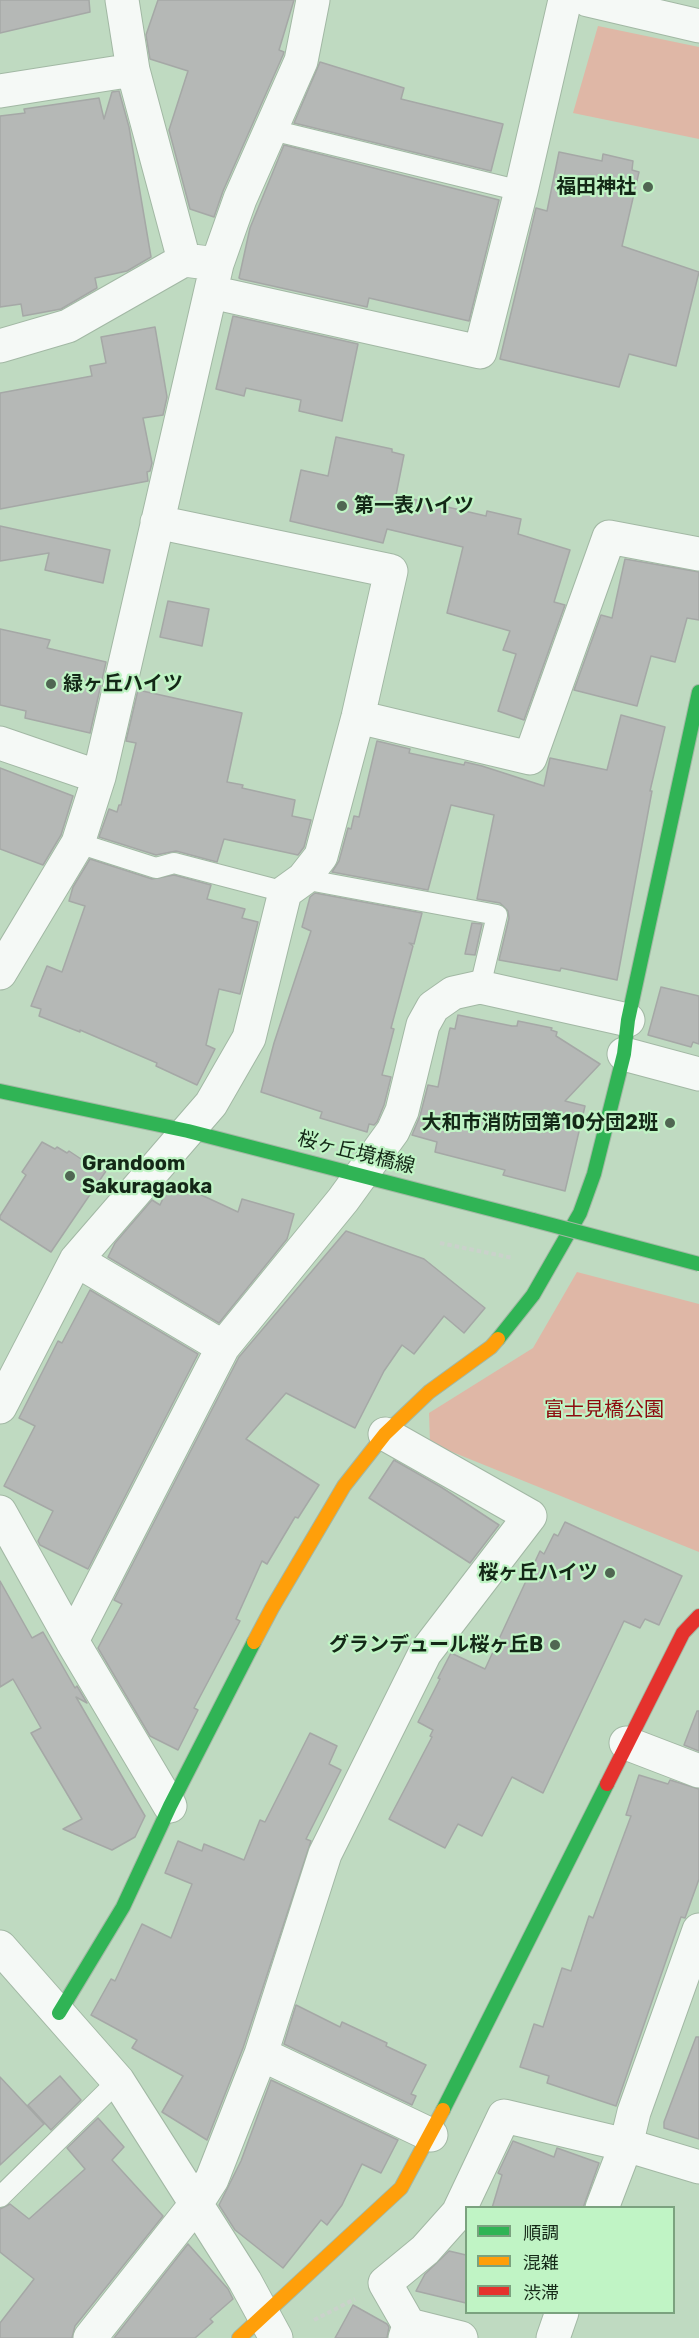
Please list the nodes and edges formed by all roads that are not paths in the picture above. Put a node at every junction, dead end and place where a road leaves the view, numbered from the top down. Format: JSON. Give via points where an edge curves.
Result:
{"nodes":[{"id":1,"x":122,"y":0,"type":"edge"},
{"id":2,"x":313,"y":0,"type":"edge"},
{"id":3,"x":565,"y":0,"type":"edge"},
{"id":4,"x":588,"y":0,"type":"edge"},
{"id":5,"x":699,"y":26,"type":"edge"},
{"id":6,"x":133,"y":70,"type":"junction"},
{"id":7,"x":0,"y":91,"type":"edge"},
{"id":8,"x":272,"y":130,"type":"junction"},
{"id":9,"x":521,"y":191,"type":"junction"},
{"id":10,"x":184,"y":260,"type":"junction"},
{"id":11,"x":214,"y":278,"type":"junction"},
{"id":12,"x":0,"y":346,"type":"edge"},
{"id":13,"x":157,"y":522,"type":"junction"},
{"id":14,"x":699,"y":554,"type":"edge"},
{"id":15,"x":699,"y":692,"type":"edge"},
{"id":16,"x":358,"y":717,"type":"junction"},
{"id":17,"x":0,"y":743,"type":"edge"},
{"id":18,"x":99,"y":777,"type":"junction"},
{"id":19,"x":78,"y":843,"type":"junction"},
{"id":20,"x":294,"y":885,"type":"junction"},
{"id":21,"x":0,"y":973,"type":"edge"},
{"id":22,"x":480,"y":987,"type":"junction"},
{"id":23,"x":628,"y":1020,"type":"junction"},
{"id":24,"x":624,"y":1053,"type":"junction"},
{"id":25,"x":699,"y":1074,"type":"edge"},
{"id":26,"x":0,"y":1091,"type":"edge"},
{"id":27,"x":188,"y":1131,"type":"junction"},
{"id":28,"x":362,"y":1175,"type":"junction"},
{"id":29,"x":76,"y":1260,"type":"junction"},
{"id":30,"x":699,"y":1264,"type":"edge"},
{"id":31,"x":224,"y":1347,"type":"junction"},
{"id":32,"x":0,"y":1407,"type":"edge"},
{"id":33,"x":385,"y":1434,"type":"junction"},
{"id":34,"x":0,"y":1512,"type":"edge"},
{"id":35,"x":699,"y":1616,"type":"edge"},
{"id":36,"x":72,"y":1641,"type":"junction"},
{"id":37,"x":626,"y":1743,"type":"junction"},
{"id":38,"x":699,"y":1772,"type":"edge"},
{"id":39,"x":170,"y":1806,"type":"junction"},
{"id":40,"x":699,"y":1930,"type":"edge"},
{"id":41,"x":0,"y":1947,"type":"edge"},
{"id":42,"x":59,"y":2013,"type":"junction"},
{"id":43,"x":261,"y":2054,"type":"junction"},
{"id":44,"x":118,"y":2082,"type":"junction"},
{"id":45,"x":430,"y":2135,"type":"junction"},
{"id":46,"x":626,"y":2145,"type":"junction"},
{"id":47,"x":699,"y":2167,"type":"edge"},
{"id":48,"x":0,"y":2197,"type":"edge"},
{"id":49,"x":196,"y":2204,"type":"junction"},
{"id":50,"x":603,"y":2206,"type":"edge"},
{"id":51,"x":562,"y":2314,"type":"edge"},
{"id":52,"x":270,"y":2327,"type":"edge"},
{"id":53,"x":407,"y":2332,"type":"edge"},
{"id":54,"x":90,"y":2338,"type":"edge"},
{"id":55,"x":239,"y":2338,"type":"edge"},
{"id":56,"x":461,"y":2338,"type":"edge"},
{"id":57,"x":553,"y":2338,"type":"edge"}],
"edges":[{"from":1,"to":6,"type":"street"},
{"from":2,"to":8,"type":"street","via":[[301,61]]},
{"from":3,"to":9,"type":"street"},
{"from":4,"to":5,"type":"street"},
{"from":6,"to":7,"type":"street"},
{"from":6,"to":10,"type":"street"},
{"from":8,"to":9,"type":"lane"},
{"from":8,"to":11,"type":"street","via":[[240,199]]},
{"from":9,"to":11,"type":"street","via":[[480,352]]},
{"from":10,"to":11,"type":"street"},
{"from":10,"to":12,"type":"street","via":[[68,326]]},
{"from":11,"to":13,"type":"street"},
{"from":13,"to":16,"type":"street","via":[[391,571]]},
{"from":13,"to":18,"type":"street"},
{"from":14,"to":16,"type":"street","via":[[609,537],[530,758]]},
{"from":15,"to":23,"type":"street"},
{"from":16,"to":20,"type":"street","via":[[321,856]]},
{"from":17,"to":18,"type":"street"},
{"from":18,"to":19,"type":"street"},
{"from":19,"to":20,"type":"lane","via":[[156,868],[174,862]]},
{"from":19,"to":21,"type":"street"},
{"from":20,"to":22,"type":"lane","via":[[497,915]]},
{"from":20,"to":27,"type":"street","via":[[249,1038],[220,1091]]},
{"from":22,"to":23,"type":"street"},
{"from":22,"to":28,"type":"street","via":[[453,993],[433,1007],[423,1026],[402,1111]]},
{"from":23,"to":24,"type":"street"},
{"from":24,"to":25,"type":"street"},
{"from":24,"to":33,"type":"street","via":[[580,1214],[533,1295],[491,1347],[429,1392]]},
{"from":26,"to":27,"type":"street","name":"桜ヶ丘境橋線"},
{"from":27,"to":28,"type":"street","name":"桜ヶ丘境橋線"},
{"from":27,"to":29,"type":"street"},
{"from":28,"to":30,"type":"street","name":"桜ヶ丘境橋線","bridge":true},
{"from":28,"to":31,"type":"street"},
{"from":29,"to":31,"type":"street"},
{"from":29,"to":32,"type":"street"},
{"from":31,"to":36,"type":"street"},
{"from":33,"to":39,"type":"street","via":[[344,1486],[272,1608]]},
{"from":33,"to":43,"type":"street","via":[[530,1516],[425,1653],[325,1854]]},
{"from":34,"to":36,"type":"street"},
{"from":35,"to":37,"type":"street","via":[[683,1633]]},
{"from":36,"to":39,"type":"street"},
{"from":37,"to":38,"type":"street"},
{"from":37,"to":45,"type":"street"},
{"from":39,"to":42,"type":"street","via":[[123,1906]]},
{"from":40,"to":46,"type":"street","via":[[634,2112]]},
{"from":41,"to":42,"type":"street"},
{"from":42,"to":44,"type":"street"},
{"from":43,"to":45,"type":"street"},
{"from":43,"to":49,"type":"street","via":[[212,2179]]},
{"from":44,"to":48,"type":"lane"},
{"from":44,"to":49,"type":"street"},
{"from":45,"to":52,"type":"street","via":[[401,2188]]},
{"from":46,"to":47,"type":"street"},
{"from":46,"to":50,"type":"street"},
{"from":46,"to":53,"type":"street","via":[[504,2116],[458,2213],[425,2250],[385,2283]]},
{"from":49,"to":52,"type":"street"},
{"from":49,"to":54,"type":"street"},
{"from":51,"to":57,"type":"street"},
{"from":52,"to":55,"type":"street"},
{"from":53,"to":56,"type":"street"}]}
